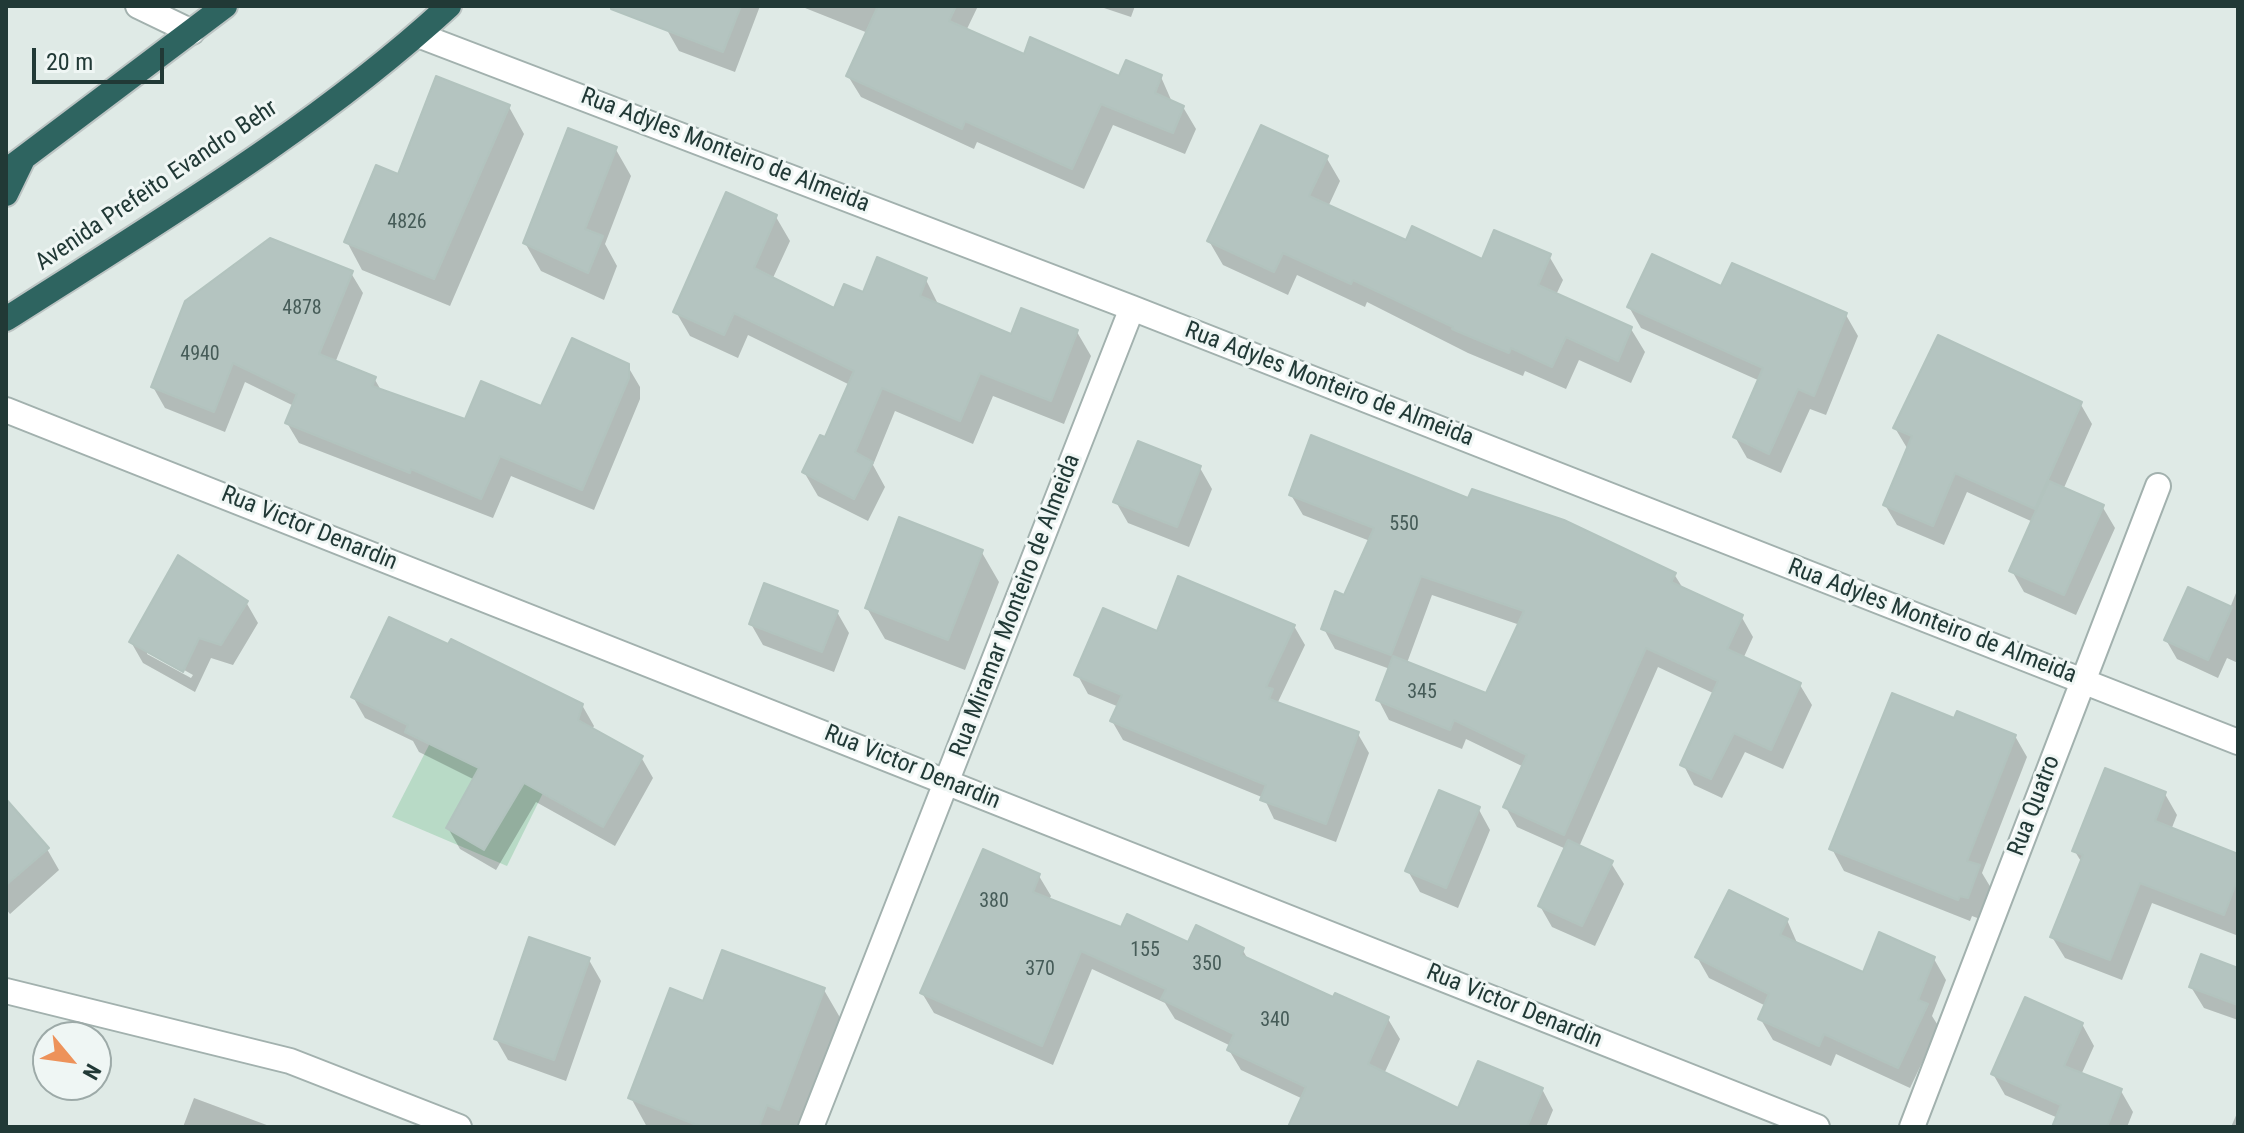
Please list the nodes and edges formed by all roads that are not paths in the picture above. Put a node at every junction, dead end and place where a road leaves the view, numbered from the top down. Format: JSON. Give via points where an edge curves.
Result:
{"nodes":[{"id":1,"x":138,"y":6,"type":"edge"},
{"id":2,"x":225,"y":6,"type":"edge"},
{"id":3,"x":449,"y":6,"type":"edge"},
{"id":4,"x":192,"y":32,"type":"junction"},
{"id":5,"x":418,"y":35,"type":"junction"},
{"id":6,"x":14,"y":166,"type":"edge"},
{"id":7,"x":6,"y":194,"type":"edge"},
{"id":8,"x":1132,"y":308,"type":"junction"},
{"id":9,"x":6,"y":319,"type":"edge"},
{"id":10,"x":6,"y":410,"type":"edge"},
{"id":11,"x":2158,"y":486,"type":"dead end"},
{"id":12,"x":2083,"y":681,"type":"junction"},
{"id":13,"x":2238,"y":742,"type":"edge"},
{"id":14,"x":947,"y":781,"type":"junction"},
{"id":15,"x":6,"y":991,"type":"edge"},
{"id":16,"x":459,"y":1127,"type":"edge"},
{"id":17,"x":811,"y":1127,"type":"edge"},
{"id":18,"x":1817,"y":1127,"type":"edge"},
{"id":19,"x":1912,"y":1127,"type":"edge"}],
"edges":[{"from":1,"to":4,"type":"street"},
{"from":2,"to":4,"type":"highway"},
{"from":3,"to":5,"type":"highway","name":"Avenida Prefeito Evandro Behr"},
{"from":4,"to":6,"type":"highway"},
{"from":5,"to":8,"type":"street","name":"Rua Adyles Monteiro de Almeida"},
{"from":5,"to":9,"type":"highway","name":"Avenida Prefeito Evandro Behr","via":[[385,64],[175,210]]},
{"from":6,"to":7,"type":"highway"},
{"from":8,"to":12,"type":"street","name":"Rua Adyles Monteiro de Almeida"},
{"from":8,"to":14,"type":"street","name":"Rua Miramar Monteiro de Almeida"},
{"from":10,"to":14,"type":"street","name":"Rua Victor Denardin"},
{"from":11,"to":12,"type":"street","name":"Rua Quatro"},
{"from":12,"to":13,"type":"street","name":"Rua Adyles Monteiro de Almeida"},
{"from":12,"to":19,"type":"street","name":"Rua Quatro"},
{"from":14,"to":17,"type":"street","name":"Rua Miramar Monteiro de Almeida"},
{"from":14,"to":18,"type":"street","name":"Rua Victor Denardin"},
{"from":15,"to":16,"type":"street","via":[[290,1061]]}]}
